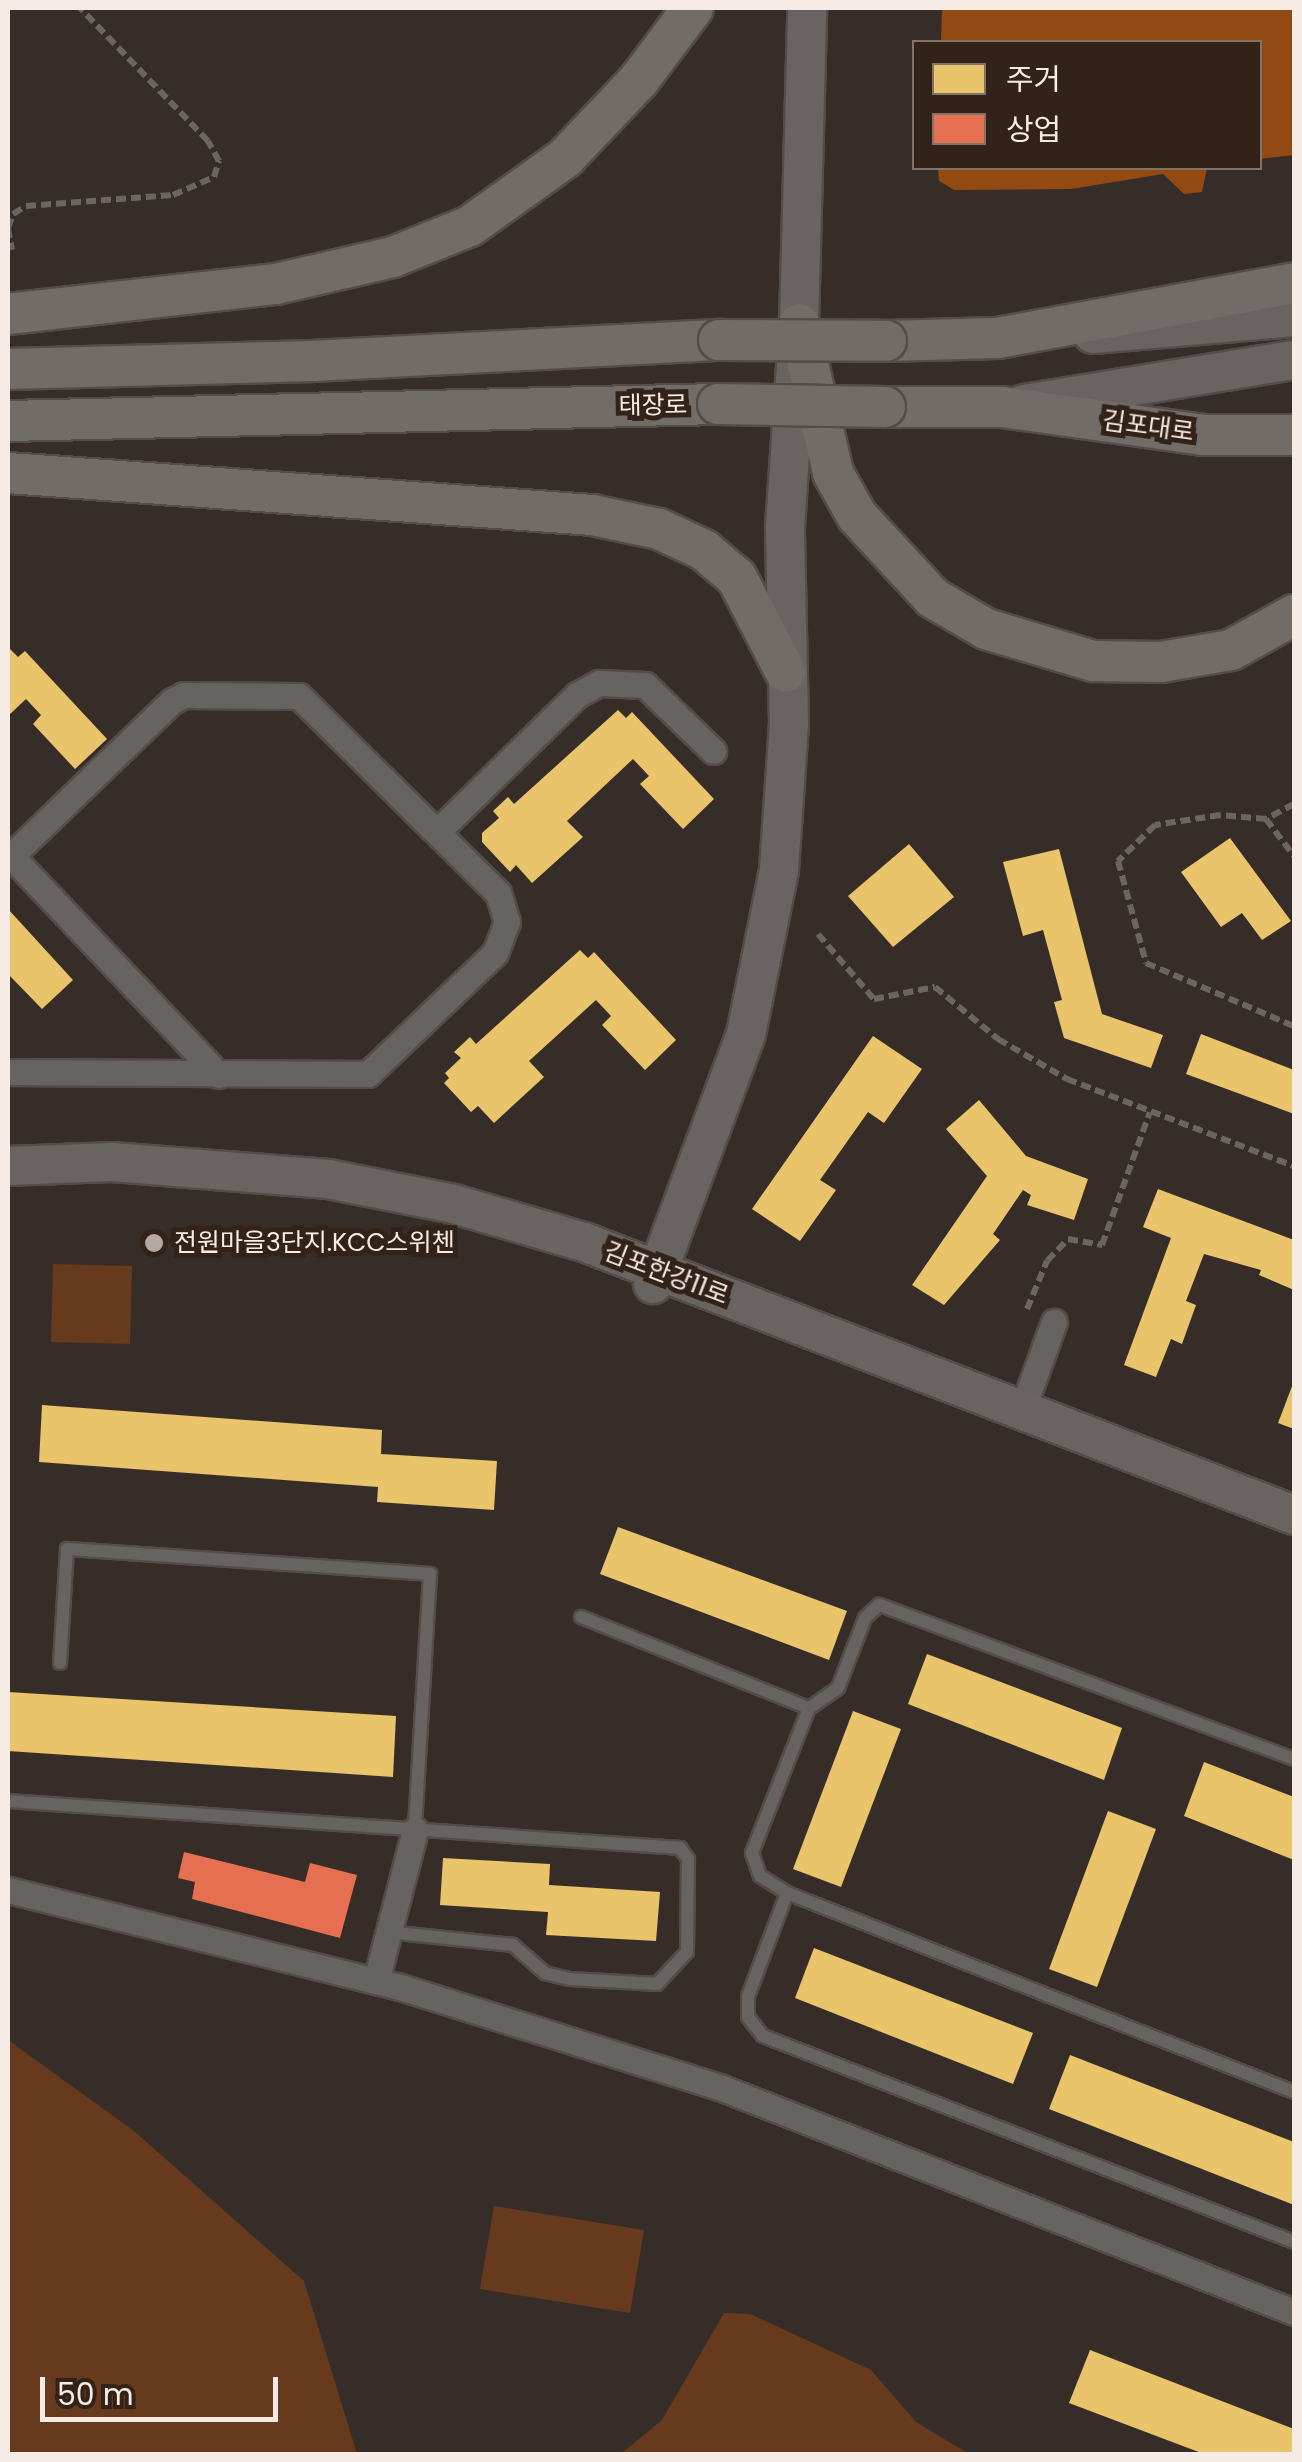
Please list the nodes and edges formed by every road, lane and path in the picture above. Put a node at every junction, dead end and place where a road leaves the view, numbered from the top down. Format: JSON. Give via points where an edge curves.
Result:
{"nodes":[{"id":1,"x":80,"y":8,"type":"edge"},
{"id":2,"x":693,"y":8,"type":"edge"},
{"id":3,"x":807,"y":8,"type":"edge"},
{"id":4,"x":8,"y":228,"type":"edge"},
{"id":5,"x":12,"y":250,"type":"dead end"},
{"id":6,"x":1294,"y":283,"type":"edge"},
{"id":7,"x":8,"y":314,"type":"edge"},
{"id":8,"x":1294,"y":317,"type":"edge"},
{"id":9,"x":799,"y":324,"type":"junction"},
{"id":10,"x":998,"y":338,"type":"junction"},
{"id":11,"x":1294,"y":360,"type":"edge"},
{"id":12,"x":8,"y":368,"type":"edge"},
{"id":13,"x":1002,"y":407,"type":"junction"},
{"id":14,"x":8,"y":421,"type":"edge"},
{"id":15,"x":1294,"y":435,"type":"edge"},
{"id":16,"x":8,"y":473,"type":"edge"},
{"id":17,"x":1294,"y":616,"type":"edge"},
{"id":18,"x":785,"y":671,"type":"junction"},
{"id":19,"x":712,"y":751,"type":"dead end"},
{"id":20,"x":1294,"y":804,"type":"edge"},
{"id":21,"x":1266,"y":820,"type":"junction"},
{"id":22,"x":437,"y":832,"type":"junction"},
{"id":23,"x":9,"y":855,"type":"edge"},
{"id":24,"x":1294,"y":856,"type":"edge"},
{"id":25,"x":818,"y":934,"type":"dead end"},
{"id":26,"x":1294,"y":1026,"type":"edge"},
{"id":27,"x":8,"y":1072,"type":"edge"},
{"id":28,"x":219,"y":1074,"type":"junction"},
{"id":29,"x":1150,"y":1112,"type":"junction"},
{"id":30,"x":8,"y":1166,"type":"edge"},
{"id":31,"x":1294,"y":1166,"type":"edge"},
{"id":32,"x":8,"y":1178,"type":"edge"},
{"id":33,"x":656,"y":1278,"type":"junction"},
{"id":34,"x":1054,"y":1322,"type":"dead end"},
{"id":35,"x":1020,"y":1325,"type":"dead end"},
{"id":36,"x":1021,"y":1413,"type":"junction"},
{"id":37,"x":1294,"y":1515,"type":"edge"},
{"id":38,"x":1294,"y":1525,"type":"edge"},
{"id":39,"x":581,"y":1617,"type":"dead end"},
{"id":40,"x":60,"y":1663,"type":"dead end"},
{"id":41,"x":808,"y":1708,"type":"junction"},
{"id":42,"x":1294,"y":1759,"type":"edge"},
{"id":43,"x":8,"y":1801,"type":"edge"},
{"id":44,"x":415,"y":1830,"type":"junction"},
{"id":45,"x":8,"y":1890,"type":"edge"},
{"id":46,"x":787,"y":1894,"type":"junction"},
{"id":47,"x":388,"y":1932,"type":"junction"},
{"id":48,"x":376,"y":1981,"type":"junction"},
{"id":49,"x":1294,"y":2092,"type":"edge"},
{"id":50,"x":1294,"y":2242,"type":"edge"},
{"id":51,"x":1294,"y":2312,"type":"edge"}],
"edges":[{"from":1,"to":4,"type":"path","via":[[208,141],[218,161],[214,177],[173,195],[26,206]]},
{"from":2,"to":7,"type":"main road","via":[[638,80],[564,158],[470,226],[393,257],[276,284]]},
{"from":3,"to":9,"type":"street"},
{"from":4,"to":5,"type":"path"},
{"from":6,"to":10,"type":"main road"},
{"from":8,"to":10,"type":"street"},
{"from":9,"to":17,"type":"main road","via":[[834,474],[857,516],[933,598],[986,629],[1093,661],[1160,662],[1231,650]]},
{"from":9,"to":18,"type":"street","via":[[785,527]]},
{"from":10,"to":12,"type":"main road","bridge":true,"via":[[719,340],[313,362]]},
{"from":11,"to":13,"type":"street","name":"태장로"},
{"from":13,"to":14,"type":"main road","name":"태장로","bridge":true,"via":[[718,404]]},
{"from":13,"to":15,"type":"main road","name":"김포대로","via":[[1204,435]]},
{"from":16,"to":18,"type":"main road","via":[[592,515],[659,529],[704,550],[737,578]]},
{"from":18,"to":33,"type":"street","via":[[787,790],[765,950],[722,1109]]},
{"from":19,"to":22,"type":"street","via":[[645,685],[600,683],[576,695]]},
{"from":20,"to":21,"type":"path"},
{"from":21,"to":24,"type":"path"},
{"from":21,"to":26,"type":"path","via":[[1220,816],[1155,824],[1118,860],[1146,963]]},
{"from":22,"to":23,"type":"street","via":[[299,696],[184,695]]},
{"from":22,"to":28,"type":"street","via":[[504,906],[507,922],[495,953],[368,1074]]},
{"from":23,"to":28,"type":"street"},
{"from":25,"to":29,"type":"path","via":[[874,1000],[935,987],[998,1039],[1067,1079]]},
{"from":27,"to":28,"type":"street"},
{"from":29,"to":31,"type":"path"},
{"from":29,"to":35,"type":"path","via":[[1102,1245],[1068,1238],[1047,1261]]},
{"from":30,"to":33,"type":"street","name":"김포한강11로","via":[[112,1162],[328,1179],[454,1204]]},
{"from":32,"to":33,"type":"street","name":"김포한강11로","via":[[113,1173],[322,1191],[500,1230]]},
{"from":33,"to":36,"type":"street","name":"김포한강11로"},
{"from":33,"to":38,"type":"street","name":"김포한강11로"},
{"from":34,"to":36,"type":"street"},
{"from":36,"to":37,"type":"street","name":"김포한강11로"},
{"from":39,"to":41,"type":"lane"},
{"from":40,"to":44,"type":"lane","via":[[67,1549],[430,1574]]},
{"from":41,"to":42,"type":"lane","via":[[838,1688],[865,1618],[879,1604]]},
{"from":41,"to":46,"type":"lane","via":[[752,1853],[760,1876]]},
{"from":43,"to":44,"type":"lane"},
{"from":44,"to":47,"type":"street"},
{"from":44,"to":47,"type":"lane","via":[[680,1848],[691,1878],[686,1952],[657,1984],[570,1979],[545,1973],[513,1945]]},
{"from":45,"to":48,"type":"street"},
{"from":46,"to":49,"type":"lane"},
{"from":46,"to":50,"type":"lane","via":[[748,1996],[748,2017],[763,2036]]},
{"from":47,"to":48,"type":"street"},
{"from":48,"to":51,"type":"street","via":[[722,2088]]}]}
